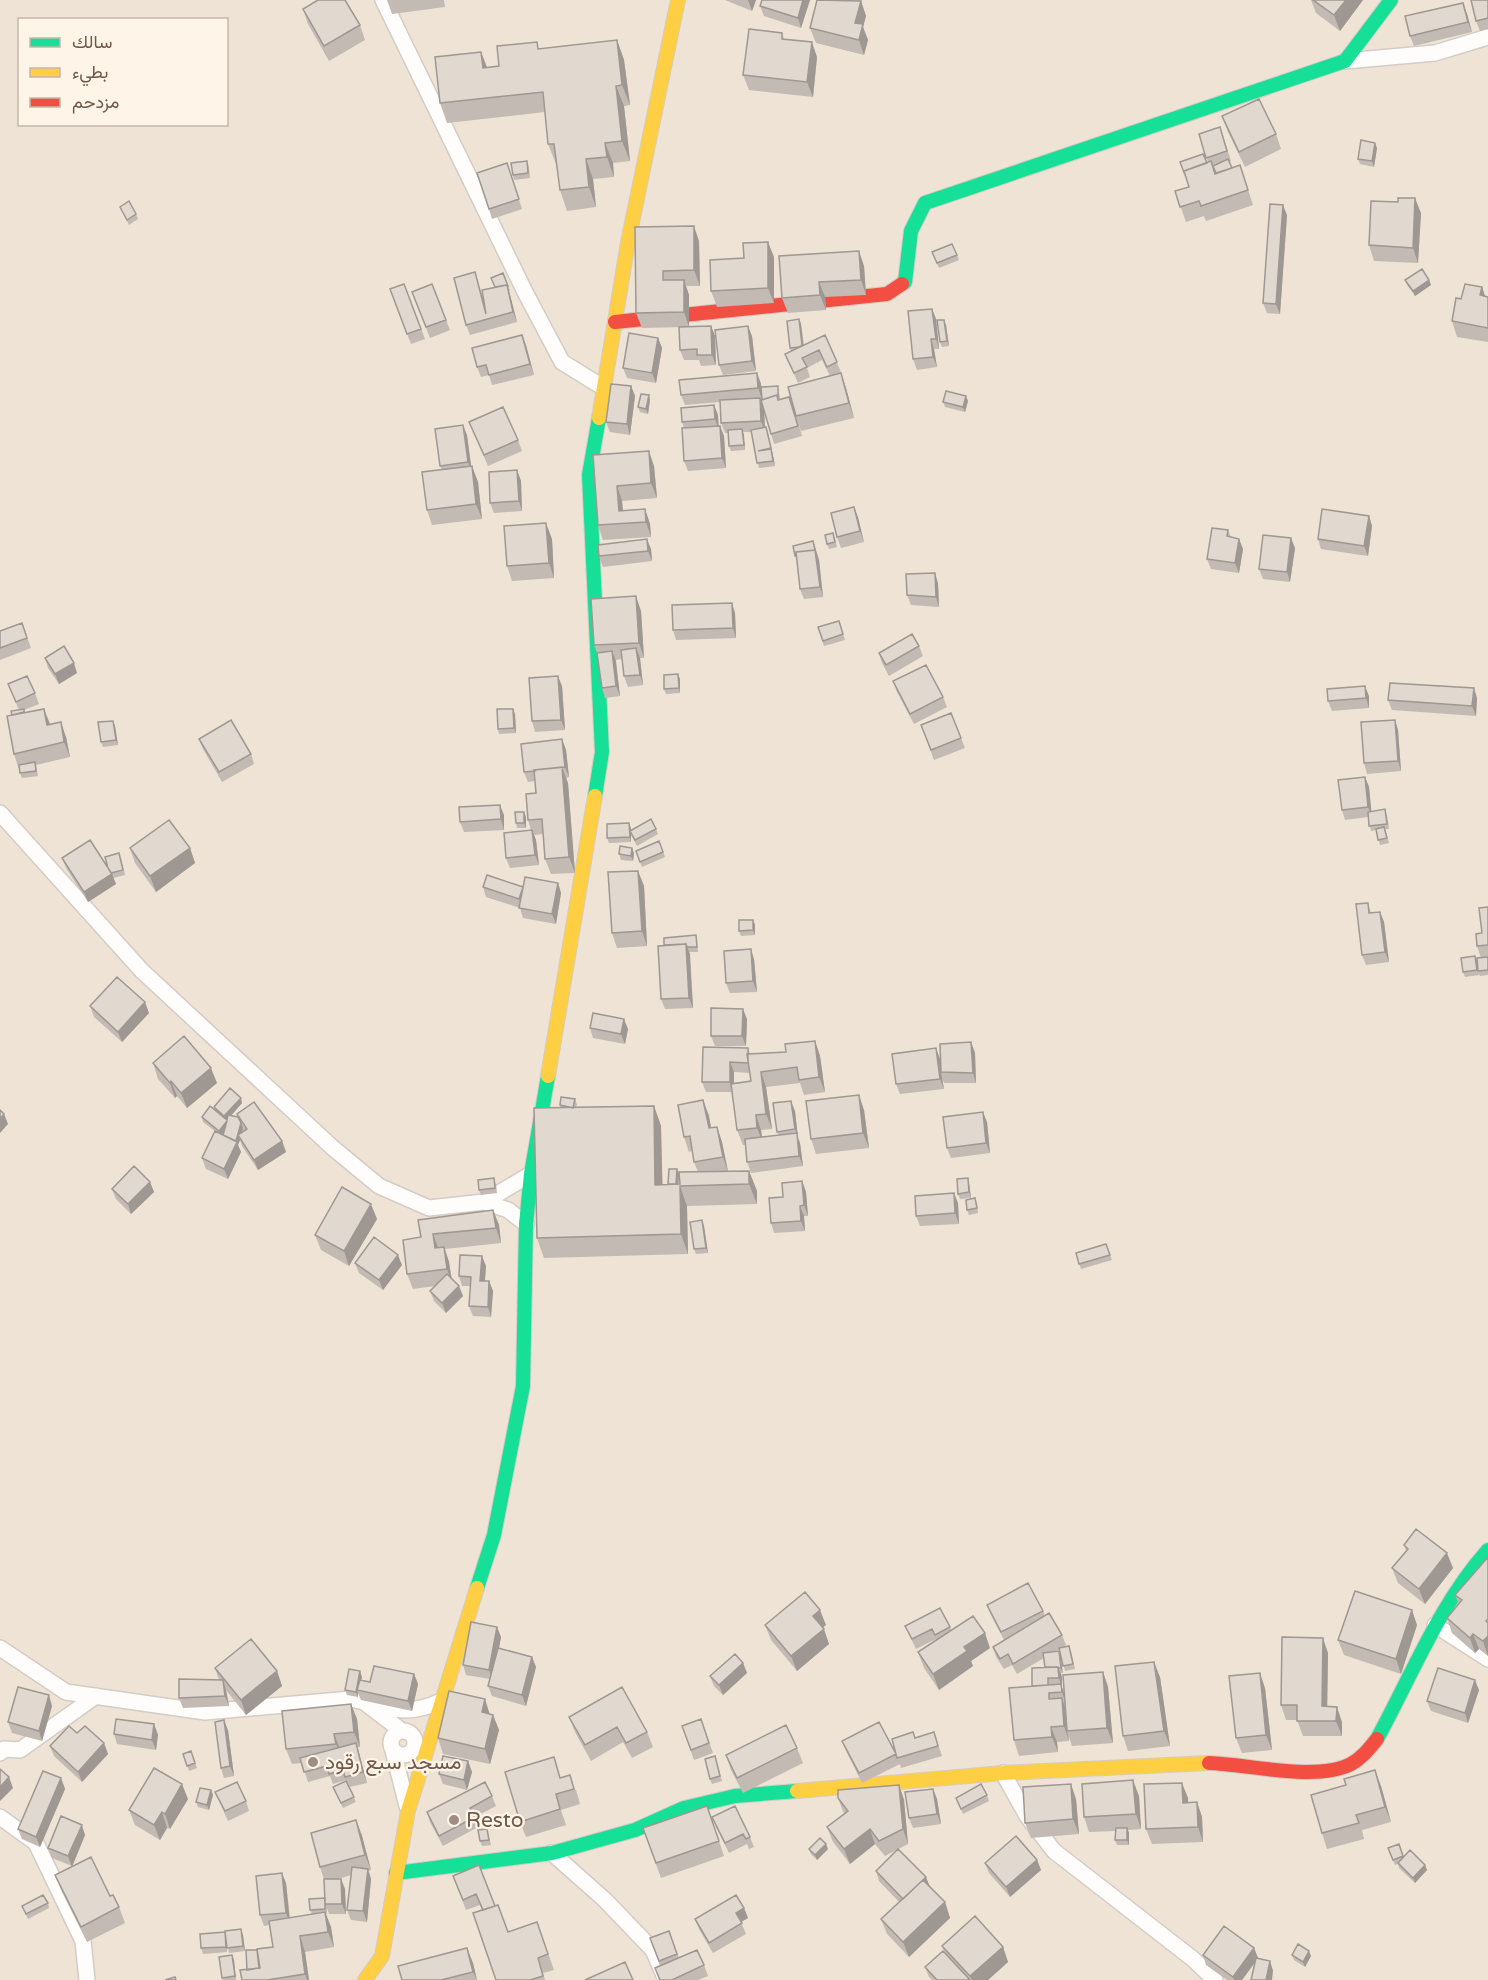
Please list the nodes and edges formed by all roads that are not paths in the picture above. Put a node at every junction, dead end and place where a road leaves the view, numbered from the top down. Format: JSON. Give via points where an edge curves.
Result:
{"nodes":[{"id":1,"x":383,"y":0,"type":"edge"},
{"id":2,"x":678,"y":0,"type":"edge"},
{"id":3,"x":1391,"y":0,"type":"edge"},
{"id":4,"x":1488,"y":37,"type":"edge"},
{"id":5,"x":1345,"y":61,"type":"junction"},
{"id":6,"x":615,"y":322,"type":"junction"},
{"id":7,"x":604,"y":388,"type":"junction"},
{"id":8,"x":0,"y":813,"type":"edge"},
{"id":9,"x":531,"y":1174,"type":"junction"},
{"id":10,"x":484,"y":1202,"type":"junction"},
{"id":11,"x":526,"y":1224,"type":"junction"},
{"id":12,"x":1488,"y":1550,"type":"edge"},
{"id":13,"x":1435,"y":1625,"type":"junction"},
{"id":14,"x":0,"y":1648,"type":"edge"},
{"id":15,"x":1488,"y":1659,"type":"edge"},
{"id":16,"x":96,"y":1696,"type":"junction"},
{"id":17,"x":441,"y":1701,"type":"junction"},
{"id":18,"x":368,"y":1707,"type":"junction"},
{"id":19,"x":398,"y":1738,"type":"junction"},
{"id":20,"x":0,"y":1754,"type":"edge"},
{"id":21,"x":1003,"y":1773,"type":"junction"},
{"id":22,"x":408,"y":1810,"type":"junction"},
{"id":23,"x":0,"y":1816,"type":"edge"},
{"id":24,"x":552,"y":1853,"type":"junction"},
{"id":25,"x":396,"y":1873,"type":"junction"},
{"id":26,"x":87,"y":1980,"type":"edge"},
{"id":27,"x":365,"y":1980,"type":"edge"},
{"id":28,"x":666,"y":1980,"type":"edge"},
{"id":29,"x":1215,"y":1980,"type":"edge"}],
"edges":[{"from":1,"to":7,"type":"street","via":[[562,362]]},
{"from":2,"to":6,"type":"main road"},
{"from":3,"to":5,"type":"main road"},
{"from":4,"to":5,"type":"street","via":[[1435,53]]},
{"from":5,"to":6,"type":"main road","via":[[924,203],[908,233],[905,282],[887,294]]},
{"from":6,"to":7,"type":"main road"},
{"from":7,"to":9,"type":"main road","via":[[589,475],[602,752]]},
{"from":8,"to":10,"type":"street","via":[[142,970],[324,1140],[379,1186],[429,1208]]},
{"from":9,"to":10,"type":"street"},
{"from":9,"to":11,"type":"main road"},
{"from":10,"to":11,"type":"street","via":[[508,1210]]},
{"from":11,"to":17,"type":"main road","via":[[523,1386],[494,1535]]},
{"from":12,"to":13,"type":"main road","via":[[1465,1576]]},
{"from":13,"to":15,"type":"street"},
{"from":13,"to":21,"type":"main road","via":[[1376,1740],[1349,1765],[1305,1771],[1184,1763]]},
{"from":14,"to":16,"type":"street","via":[[66,1692]]},
{"from":16,"to":18,"type":"street","via":[[206,1712],[338,1699]]},
{"from":16,"to":20,"type":"street","via":[[20,1750],[4,1749]]},
{"from":17,"to":18,"type":"street","via":[[423,1710]]},
{"from":17,"to":19,"type":"street"},
{"from":17,"to":22,"type":"main road"},
{"from":18,"to":19,"type":"street"},
{"from":19,"to":22,"type":"street"},
{"from":19,"to":22,"type":"street","via":[[404,1755],[413,1748]]},
{"from":21,"to":24,"type":"main road","via":[[719,1798],[684,1808],[635,1830]]},
{"from":21,"to":29,"type":"street","via":[[1027,1816],[1054,1851]]},
{"from":22,"to":25,"type":"main road"},
{"from":23,"to":26,"type":"street","via":[[36,1843],[83,1941]]},
{"from":24,"to":25,"type":"main road"},
{"from":24,"to":28,"type":"street","via":[[653,1950]]},
{"from":25,"to":27,"type":"main road","via":[[382,1956]]}]}
